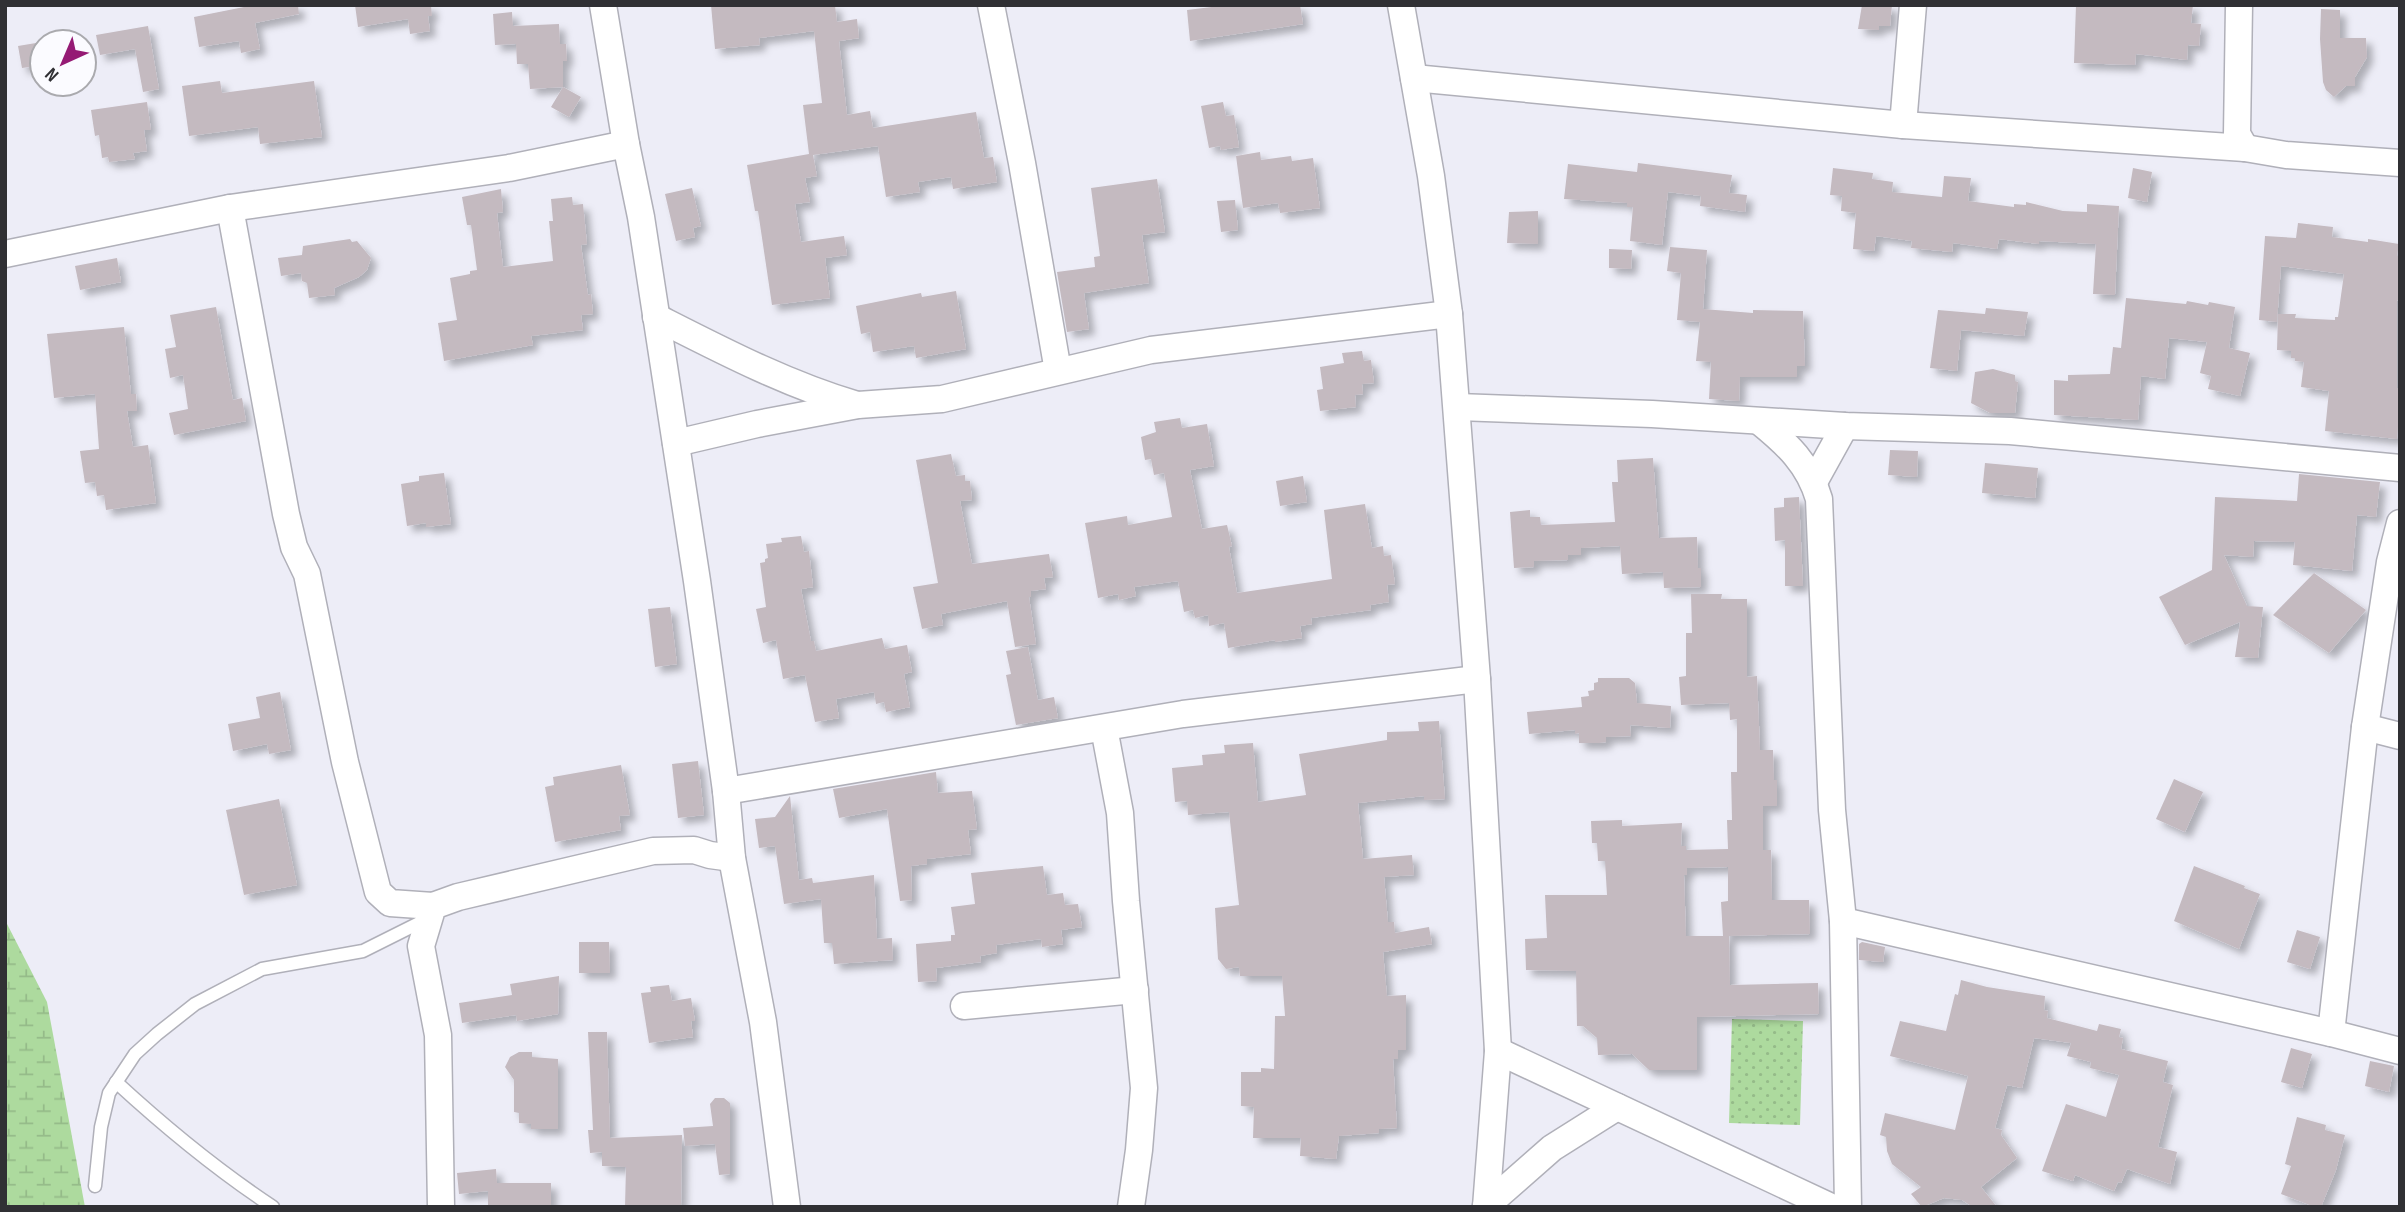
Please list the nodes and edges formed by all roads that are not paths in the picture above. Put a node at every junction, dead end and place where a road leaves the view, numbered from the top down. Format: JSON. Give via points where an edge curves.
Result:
{"nodes":[{"id":1,"x":603,"y":5,"type":"edge"},
{"id":2,"x":991,"y":5,"type":"edge"},
{"id":3,"x":1401,"y":5,"type":"edge"},
{"id":4,"x":1913,"y":5,"type":"edge"},
{"id":5,"x":2239,"y":5,"type":"edge"},
{"id":6,"x":1414,"y":78,"type":"junction"},
{"id":7,"x":1903,"y":125,"type":"junction"},
{"id":8,"x":626,"y":144,"type":"junction"},
{"id":9,"x":2245,"y":148,"type":"junction"},
{"id":10,"x":2400,"y":163,"type":"edge"},
{"id":11,"x":230,"y":208,"type":"junction"},
{"id":12,"x":5,"y":254,"type":"edge"},
{"id":13,"x":1449,"y":314,"type":"junction"},
{"id":14,"x":656,"y":317,"type":"junction"},
{"id":15,"x":1058,"y":371,"type":"junction"},
{"id":16,"x":858,"y":405,"type":"junction"},
{"id":17,"x":1458,"y":407,"type":"junction"},
{"id":18,"x":1760,"y":422,"type":"junction"},
{"id":19,"x":1845,"y":426,"type":"junction"},
{"id":20,"x":676,"y":443,"type":"junction"},
{"id":21,"x":2400,"y":468,"type":"edge"},
{"id":22,"x":1814,"y":482,"type":"junction"},
{"id":23,"x":2400,"y":523,"type":"edge"},
{"id":24,"x":1477,"y":679,"type":"junction"},
{"id":25,"x":2365,"y":727,"type":"junction"},
{"id":26,"x":1104,"y":728,"type":"junction"},
{"id":27,"x":2400,"y":736,"type":"edge"},
{"id":28,"x":726,"y":791,"type":"junction"},
{"id":29,"x":732,"y":858,"type":"junction"},
{"id":30,"x":432,"y":911,"type":"junction"},
{"id":31,"x":1843,"y":921,"type":"junction"},
{"id":32,"x":1135,"y":990,"type":"junction"},
{"id":33,"x":964,"y":1006,"type":"dead end"},
{"id":34,"x":2331,"y":1032,"type":"junction"},
{"id":35,"x":1498,"y":1051,"type":"junction"},
{"id":36,"x":2400,"y":1051,"type":"edge"},
{"id":37,"x":116,"y":1082,"type":"junction"},
{"id":38,"x":1617,"y":1107,"type":"junction"},
{"id":39,"x":95,"y":1186,"type":"dead end"},
{"id":40,"x":1486,"y":1206,"type":"edge"},
{"id":41,"x":273,"y":1207,"type":"edge"},
{"id":42,"x":441,"y":1207,"type":"edge"},
{"id":43,"x":787,"y":1207,"type":"edge"},
{"id":44,"x":1131,"y":1207,"type":"edge"},
{"id":45,"x":1831,"y":1207,"type":"edge"},
{"id":46,"x":1848,"y":1207,"type":"edge"}],
"edges":[{"from":1,"to":8,"type":"street"},
{"from":2,"to":15,"type":"street"},
{"from":3,"to":6,"type":"street"},
{"from":4,"to":7,"type":"street"},
{"from":5,"to":9,"type":"street","via":[[2237,134]]},
{"from":6,"to":7,"type":"street"},
{"from":6,"to":13,"type":"street"},
{"from":7,"to":9,"type":"street"},
{"from":8,"to":11,"type":"street","via":[[509,168]]},
{"from":8,"to":14,"type":"street"},
{"from":9,"to":10,"type":"street"},
{"from":11,"to":12,"type":"street"},
{"from":11,"to":30,"type":"street","via":[[286,514],[307,574],[345,762],[378,892],[390,903]]},
{"from":13,"to":15,"type":"street","via":[[1151,351]]},
{"from":13,"to":17,"type":"street"},
{"from":14,"to":16,"type":"street","via":[[733,356]]},
{"from":14,"to":20,"type":"street"},
{"from":15,"to":16,"type":"street","via":[[942,399]]},
{"from":16,"to":20,"type":"street"},
{"from":17,"to":18,"type":"street"},
{"from":17,"to":24,"type":"street"},
{"from":18,"to":19,"type":"street"},
{"from":18,"to":22,"type":"street","via":[[1799,457]]},
{"from":19,"to":21,"type":"street","via":[[2010,430]]},
{"from":19,"to":22,"type":"street"},
{"from":20,"to":28,"type":"street"},
{"from":22,"to":31,"type":"street","via":[[1820,514],[1832,810]]},
{"from":23,"to":25,"type":"street"},
{"from":24,"to":26,"type":"street","via":[[1183,714]]},
{"from":24,"to":35,"type":"street"},
{"from":25,"to":27,"type":"street"},
{"from":25,"to":34,"type":"street"},
{"from":26,"to":28,"type":"street"},
{"from":26,"to":32,"type":"street","via":[[1120,813]]},
{"from":28,"to":29,"type":"street"},
{"from":29,"to":30,"type":"street","via":[[694,850],[653,851],[458,897]]},
{"from":29,"to":43,"type":"street","via":[[763,1022]]},
{"from":30,"to":37,"type":"lane","via":[[417,925],[363,951],[262,968],[195,1004],[135,1054]]},
{"from":30,"to":42,"type":"street","via":[[421,946],[438,1035]]},
{"from":31,"to":34,"type":"street"},
{"from":31,"to":46,"type":"street"},
{"from":32,"to":33,"type":"street"},
{"from":32,"to":44,"type":"street","via":[[1144,1088]]},
{"from":34,"to":36,"type":"street"},
{"from":35,"to":38,"type":"street"},
{"from":35,"to":40,"type":"street"},
{"from":37,"to":39,"type":"lane","via":[[101,1127]]},
{"from":37,"to":41,"type":"lane","via":[[166,1129]]},
{"from":38,"to":40,"type":"street","via":[[1552,1148]]},
{"from":38,"to":45,"type":"street"}]}
